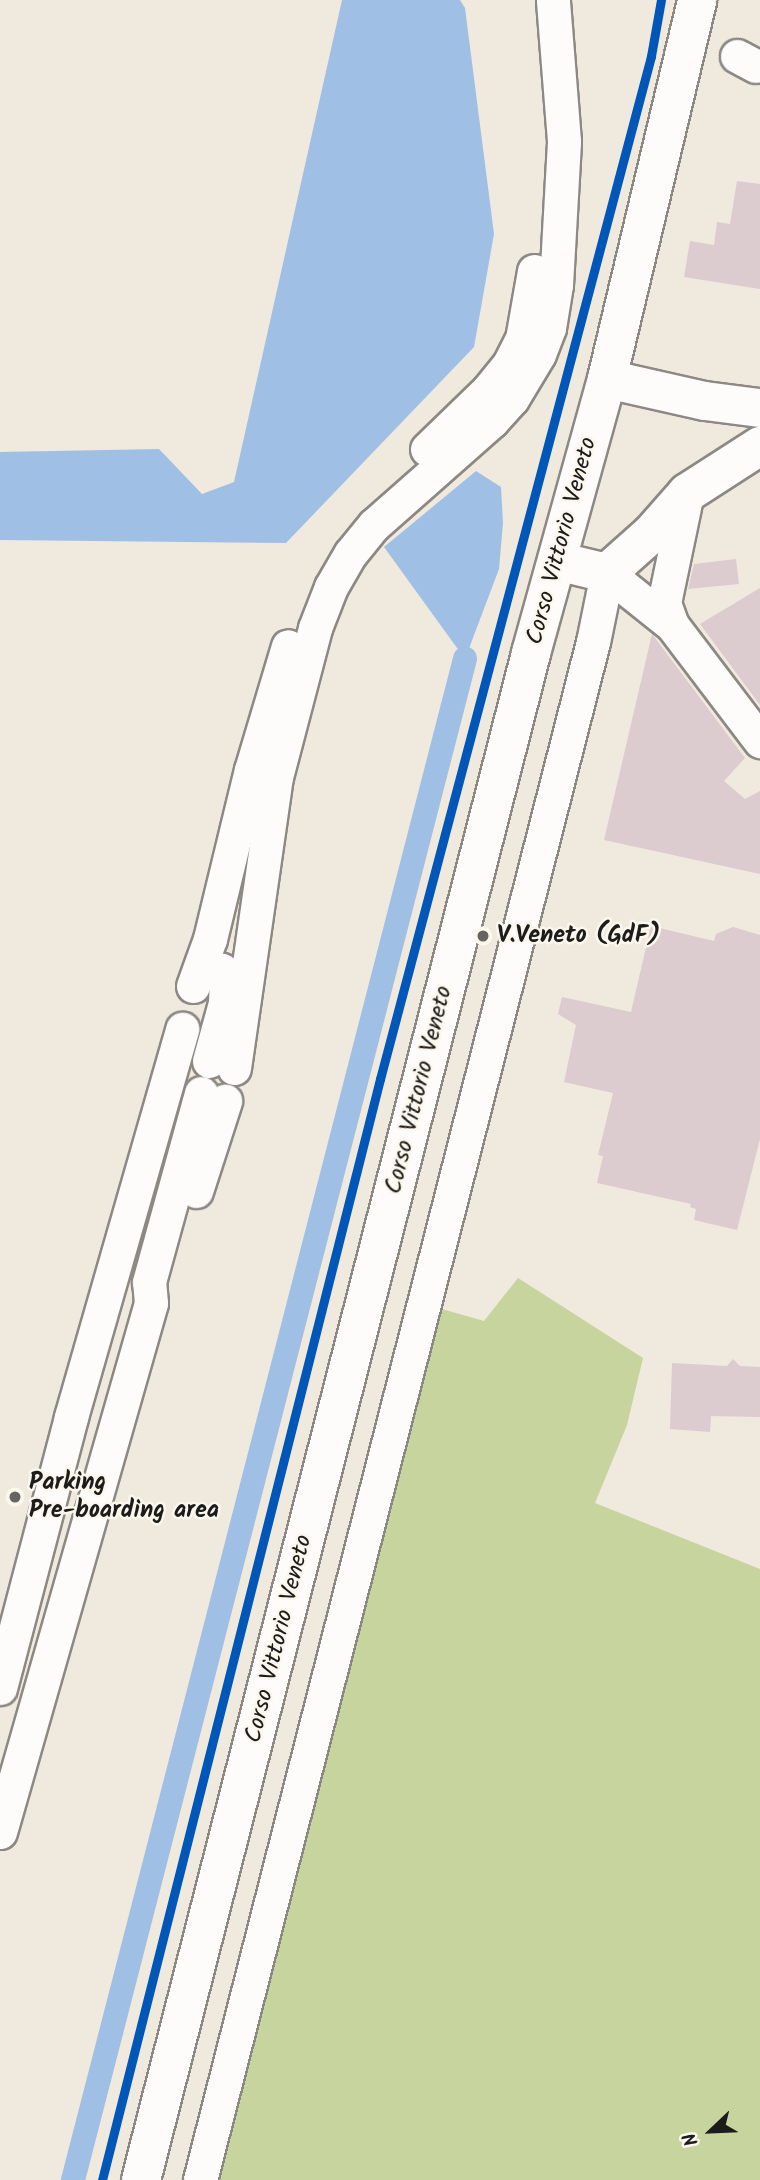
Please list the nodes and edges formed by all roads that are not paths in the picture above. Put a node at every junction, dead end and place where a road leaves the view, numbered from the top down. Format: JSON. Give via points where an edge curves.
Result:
{"nodes":[{"id":1,"x":530,"y":0,"type":"edge"},
{"id":2,"x":552,"y":0,"type":"edge"},
{"id":3,"x":697,"y":0,"type":"edge"},
{"id":4,"x":607,"y":379,"type":"junction"},
{"id":5,"x":716,"y":403,"type":"junction"},
{"id":6,"x":760,"y":408,"type":"edge"},
{"id":7,"x":760,"y":446,"type":"edge"},
{"id":8,"x":723,"y":470,"type":"junction"},
{"id":9,"x":687,"y":493,"type":"junction"},
{"id":10,"x":557,"y":561,"type":"junction"},
{"id":11,"x":607,"y":573,"type":"junction"},
{"id":12,"x":672,"y":625,"type":"junction"},
{"id":13,"x":760,"y":741,"type":"edge"},
{"id":14,"x":222,"y":970,"type":"dead end"},
{"id":15,"x":193,"y":986,"type":"dead end"},
{"id":16,"x":182,"y":1029,"type":"dead end"},
{"id":17,"x":213,"y":1097,"type":"dead end"},
{"id":18,"x":0,"y":1688,"type":"edge"},
{"id":19,"x":0,"y":1832,"type":"edge"},
{"id":20,"x":141,"y":2180,"type":"edge"},
{"id":21,"x":200,"y":2180,"type":"edge"}],
"edges":[{"from":1,"to":15,"type":"street","via":[[542,139],[533,288],[522,339],[488,390],[349,521],[307,587],[251,770],[210,939]]},
{"from":2,"to":14,"type":"street","via":[[564,141],[556,290],[549,328],[512,399],[374,525],[331,587],[315,628],[276,778],[222,1064],[226,979]]},
{"from":3,"to":4,"type":"main road","name":"Corso Vittorio Veneto"},
{"from":4,"to":5,"type":"main road"},
{"from":4,"to":10,"type":"main road","name":"Corso Vittorio Veneto"},
{"from":5,"to":6,"type":"main road"},
{"from":5,"to":8,"type":"main road","via":[[733,430],[733,446]]},
{"from":7,"to":8,"type":"main road"},
{"from":8,"to":9,"type":"main road"},
{"from":9,"to":11,"type":"main road","via":[[651,534]]},
{"from":9,"to":12,"type":"street","via":[[665,596]]},
{"from":10,"to":11,"type":"main road"},
{"from":10,"to":20,"type":"main road","name":"Corso Vittorio Veneto"},
{"from":11,"to":12,"type":"street"},
{"from":11,"to":21,"type":"street"},
{"from":12,"to":13,"type":"street"},
{"from":16,"to":18,"type":"street","via":[[71,1417]]},
{"from":17,"to":19,"type":"street","via":[[149,1282],[151,1303]]}]}
